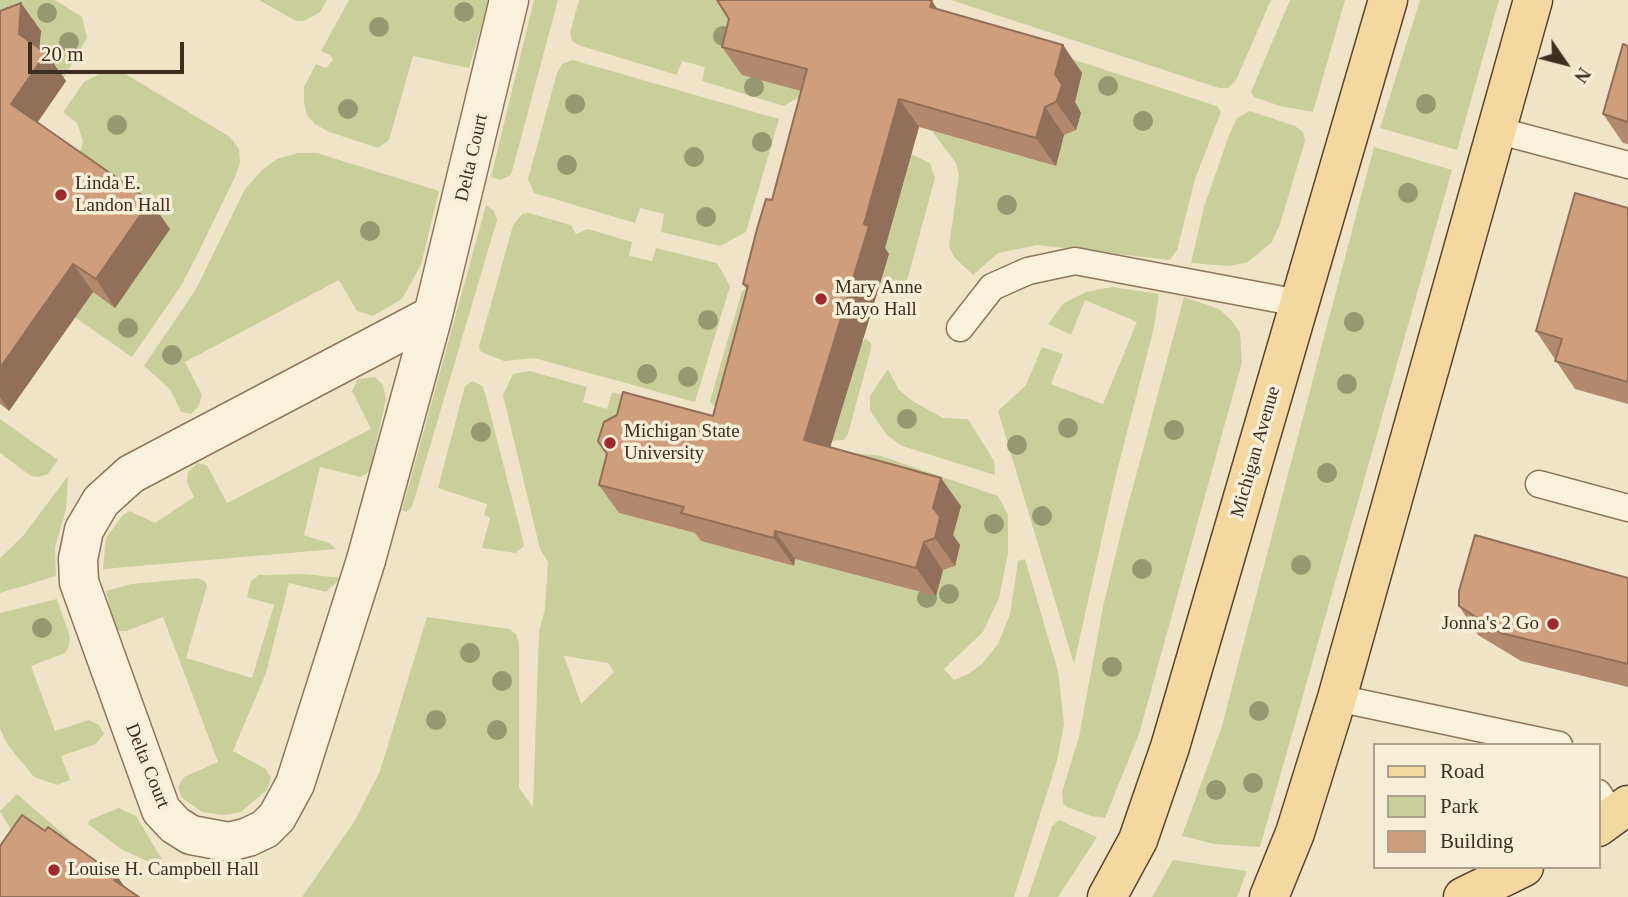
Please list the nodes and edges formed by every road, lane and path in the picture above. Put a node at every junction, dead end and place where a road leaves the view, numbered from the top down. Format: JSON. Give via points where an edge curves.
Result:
{"nodes":[{"id":1,"x":509,"y":0,"type":"edge"},
{"id":2,"x":1388,"y":0,"type":"edge"},
{"id":3,"x":1533,"y":0,"type":"edge"},
{"id":4,"x":1496,"y":130,"type":"junction"},
{"id":5,"x":1628,"y":165,"type":"edge"},
{"id":6,"x":1299,"y":303,"type":"junction"},
{"id":7,"x":433,"y":315,"type":"junction"},
{"id":8,"x":960,"y":328,"type":"dead end"},
{"id":9,"x":1539,"y":484,"type":"dead end"},
{"id":10,"x":1628,"y":508,"type":"edge"},
{"id":11,"x":1337,"y":698,"type":"junction"},
{"id":12,"x":1550,"y":743,"type":"edge"},
{"id":13,"x":1520,"y":869,"type":"edge"},
{"id":14,"x":1542,"y":869,"type":"edge"},
{"id":15,"x":1107,"y":897,"type":"edge"},
{"id":16,"x":1269,"y":897,"type":"edge"},
{"id":17,"x":1463,"y":897,"type":"edge"},
{"id":18,"x":1506,"y":897,"type":"edge"}],
"edges":[{"from":1,"to":7,"type":"street","name":"Delta Court"},
{"from":2,"to":6,"type":"main road","name":"Michigan Avenue"},
{"from":3,"to":4,"type":"main road"},
{"from":4,"to":5,"type":"lane"},
{"from":4,"to":11,"type":"main road"},
{"from":6,"to":8,"type":"lane","via":[[1075,261],[1028,271],[992,287]]},
{"from":6,"to":15,"type":"main road","name":"Michigan Avenue","via":[[1159,782],[1138,840]]},
{"from":7,"to":7,"type":"street","name":"Delta Court","via":[[366,560],[288,802],[265,829],[248,837],[229,842],[191,835],[161,810],[79,582],[84,530],[101,500],[131,474]]},
{"from":9,"to":10,"type":"lane"},
{"from":11,"to":12,"type":"lane"},
{"from":11,"to":16,"type":"main road"},
{"from":13,"to":17,"type":"main road"},
{"from":14,"to":18,"type":"main road"}]}
